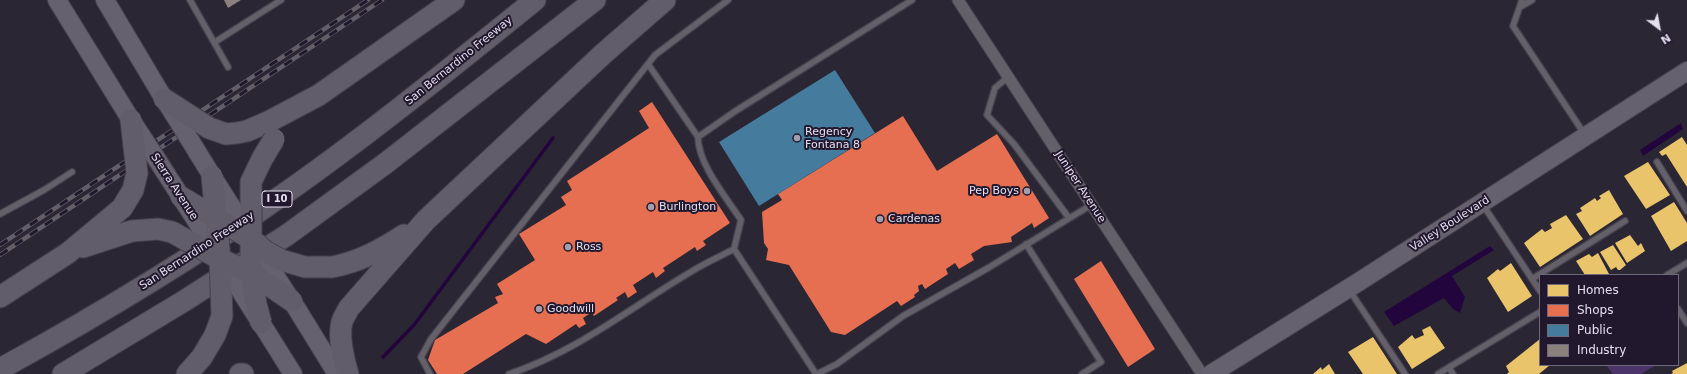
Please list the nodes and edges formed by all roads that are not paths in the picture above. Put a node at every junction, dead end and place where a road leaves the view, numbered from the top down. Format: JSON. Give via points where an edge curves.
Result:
{"nodes":[{"id":1,"x":57,"y":0,"type":"edge"},
{"id":2,"x":105,"y":0,"type":"edge"},
{"id":3,"x":190,"y":0,"type":"edge"},
{"id":4,"x":281,"y":0,"type":"edge"},
{"id":5,"x":454,"y":0,"type":"edge"},
{"id":6,"x":535,"y":0,"type":"edge"},
{"id":7,"x":595,"y":0,"type":"edge"},
{"id":8,"x":665,"y":0,"type":"edge"},
{"id":9,"x":728,"y":0,"type":"edge"},
{"id":10,"x":912,"y":0,"type":"edge"},
{"id":11,"x":958,"y":0,"type":"edge"},
{"id":12,"x":1522,"y":0,"type":"edge"},
{"id":13,"x":1532,"y":0,"type":"edge"},
{"id":14,"x":1519,"y":8,"type":"junction"},
{"id":15,"x":215,"y":42,"type":"junction"},
{"id":16,"x":648,"y":64,"type":"junction"},
{"id":17,"x":228,"y":67,"type":"dead end"},
{"id":18,"x":1687,"y":71,"type":"edge"},
{"id":19,"x":1008,"y":77,"type":"junction"},
{"id":20,"x":320,"y":95,"type":"junction"},
{"id":21,"x":164,"y":99,"type":"junction"},
{"id":22,"x":131,"y":120,"type":"junction"},
{"id":23,"x":1586,"y":136,"type":"junction"},
{"id":24,"x":698,"y":137,"type":"junction"},
{"id":25,"x":1657,"y":162,"type":"dead end"},
{"id":26,"x":72,"y":172,"type":"dead end"},
{"id":27,"x":212,"y":176,"type":"junction"},
{"id":28,"x":181,"y":197,"type":"junction"},
{"id":29,"x":1482,"y":203,"type":"junction"},
{"id":30,"x":1091,"y":205,"type":"junction"},
{"id":31,"x":1687,"y":211,"type":"edge"},
{"id":32,"x":0,"y":214,"type":"edge"},
{"id":33,"x":1069,"y":218,"type":"junction"},
{"id":34,"x":217,"y":219,"type":"junction"},
{"id":35,"x":426,"y":220,"type":"junction"},
{"id":36,"x":1626,"y":221,"type":"dead end"},
{"id":37,"x":252,"y":239,"type":"junction"},
{"id":38,"x":1026,"y":244,"type":"junction"},
{"id":39,"x":734,"y":249,"type":"junction"},
{"id":40,"x":68,"y":253,"type":"junction"},
{"id":41,"x":220,"y":259,"type":"junction"},
{"id":42,"x":1687,"y":263,"type":"edge"},
{"id":43,"x":251,"y":273,"type":"junction"},
{"id":44,"x":1540,"y":274,"type":"edge"},
{"id":45,"x":1669,"y":274,"type":"edge"},
{"id":46,"x":1539,"y":275,"type":"edge"},
{"id":47,"x":1532,"y":279,"type":"junction"},
{"id":48,"x":1349,"y":288,"type":"junction"},
{"id":49,"x":1539,"y":290,"type":"edge"},
{"id":50,"x":0,"y":297,"type":"edge"},
{"id":51,"x":292,"y":301,"type":"junction"},
{"id":52,"x":1679,"y":311,"type":"edge"},
{"id":53,"x":1539,"y":313,"type":"edge"},
{"id":54,"x":261,"y":323,"type":"junction"},
{"id":55,"x":1687,"y":323,"type":"edge"},
{"id":56,"x":1449,"y":368,"type":"junction"},
{"id":57,"x":0,"y":369,"type":"edge"},
{"id":58,"x":63,"y":374,"type":"edge"},
{"id":59,"x":187,"y":374,"type":"edge"},
{"id":60,"x":293,"y":374,"type":"edge"},
{"id":61,"x":337,"y":374,"type":"edge"},
{"id":62,"x":348,"y":374,"type":"edge"},
{"id":63,"x":430,"y":374,"type":"edge"},
{"id":64,"x":509,"y":374,"type":"edge"},
{"id":65,"x":816,"y":374,"type":"edge"},
{"id":66,"x":1082,"y":374,"type":"edge"},
{"id":67,"x":1202,"y":374,"type":"edge"},
{"id":68,"x":1211,"y":374,"type":"edge"},
{"id":69,"x":1405,"y":374,"type":"edge"},
{"id":70,"x":1438,"y":374,"type":"edge"},
{"id":71,"x":1453,"y":374,"type":"edge"}],
"edges":[{"from":1,"to":22,"type":"main road","name":"Sierra Avenue"},
{"from":2,"to":21,"type":"main road"},
{"from":3,"to":15,"type":"lane"},
{"from":4,"to":15,"type":"lane"},
{"from":5,"to":20,"type":"highway"},
{"from":6,"to":57,"type":"highway","name":"San Bernardino Freeway","number":"I 10","via":[[395,113],[284,195],[168,272]]},
{"from":7,"to":58,"type":"highway","via":[[386,163],[287,235]]},
{"from":8,"to":35,"type":"highway","via":[[603,54]]},
{"from":9,"to":16,"type":"lane","via":[[656,55]]},
{"from":10,"to":24,"type":"lane"},
{"from":11,"to":19,"type":"street","name":"Juniper Avenue"},
{"from":12,"to":14,"type":"lane"},
{"from":13,"to":14,"type":"lane"},
{"from":14,"to":23,"type":"lane","via":[[1513,26]]},
{"from":15,"to":17,"type":"lane"},
{"from":16,"to":24,"type":"lane"},
{"from":16,"to":63,"type":"lane","via":[[431,339],[420,357]]},
{"from":18,"to":23,"type":"main road","name":"Valley Boulevard"},
{"from":19,"to":30,"type":"street","name":"Juniper Avenue"},
{"from":19,"to":33,"type":"lane","via":[[995,88],[987,115],[1014,144]]},
{"from":20,"to":21,"type":"highway","bridge":true,"via":[[247,131],[226,134],[209,128]]},
{"from":20,"to":37,"type":"highway","bridge":true,"via":[[274,139],[262,159],[252,182]]},
{"from":21,"to":27,"type":"main road","bridge":true},
{"from":22,"to":28,"type":"main road","name":"Sierra Avenue","bridge":true},
{"from":22,"to":40,"type":"highway","bridge":true,"via":[[137,173],[133,190],[122,208]]},
{"from":23,"to":29,"type":"main road","name":"Valley Boulevard"},
{"from":24,"to":39,"type":"lane","via":[[698,148],[741,220]]},
{"from":25,"to":31,"type":"lane"},
{"from":26,"to":32,"type":"lane"},
{"from":27,"to":34,"type":"highway","bridge":true},
{"from":27,"to":37,"type":"main road","bridge":true},
{"from":28,"to":34,"type":"highway","bridge":true},
{"from":28,"to":41,"type":"main road","name":"Sierra Avenue","bridge":true},
{"from":29,"to":47,"type":"lane"},
{"from":29,"to":48,"type":"main road","name":"Valley Boulevard"},
{"from":30,"to":33,"type":"lane"},
{"from":30,"to":67,"type":"street","name":"Juniper Avenue"},
{"from":33,"to":38,"type":"lane"},
{"from":34,"to":37,"type":"highway","bridge":true},
{"from":34,"to":41,"type":"highway","bridge":true},
{"from":35,"to":37,"type":"highway","bridge":true,"via":[[373,254],[332,267],[305,267],[281,260],[265,251]]},
{"from":35,"to":62,"type":"highway","via":[[349,308],[342,322],[344,361]]},
{"from":36,"to":44,"type":"lane"},
{"from":37,"to":43,"type":"highway","bridge":true},
{"from":37,"to":51,"type":"main road","bridge":true},
{"from":38,"to":65,"type":"lane","via":[[903,316],[837,364]]},
{"from":38,"to":66,"type":"lane","via":[[1101,362]]},
{"from":39,"to":64,"type":"lane","via":[[689,272],[583,341],[537,365]]},
{"from":39,"to":65,"type":"lane"},
{"from":40,"to":41,"type":"highway","bridge":true,"via":[[132,231],[158,229],[172,232]]},
{"from":40,"to":50,"type":"highway"},
{"from":41,"to":43,"type":"highway","bridge":true},
{"from":41,"to":54,"type":"main road","name":"Sierra Avenue","bridge":true},
{"from":41,"to":59,"type":"highway","bridge":true,"via":[[222,316],[212,341]]},
{"from":42,"to":45,"type":"lane"},
{"from":43,"to":51,"type":"highway","bridge":true},
{"from":43,"to":54,"type":"highway","bridge":true},
{"from":46,"to":47,"type":"lane"},
{"from":47,"to":49,"type":"lane"},
{"from":48,"to":68,"type":"main road","name":"Valley Boulevard"},
{"from":48,"to":69,"type":"lane"},
{"from":51,"to":61,"type":"main road"},
{"from":52,"to":55,"type":"lane"},
{"from":53,"to":56,"type":"lane"},
{"from":54,"to":60,"type":"main road","name":"Sierra Avenue"},
{"from":56,"to":70,"type":"lane"},
{"from":56,"to":71,"type":"lane"}]}
